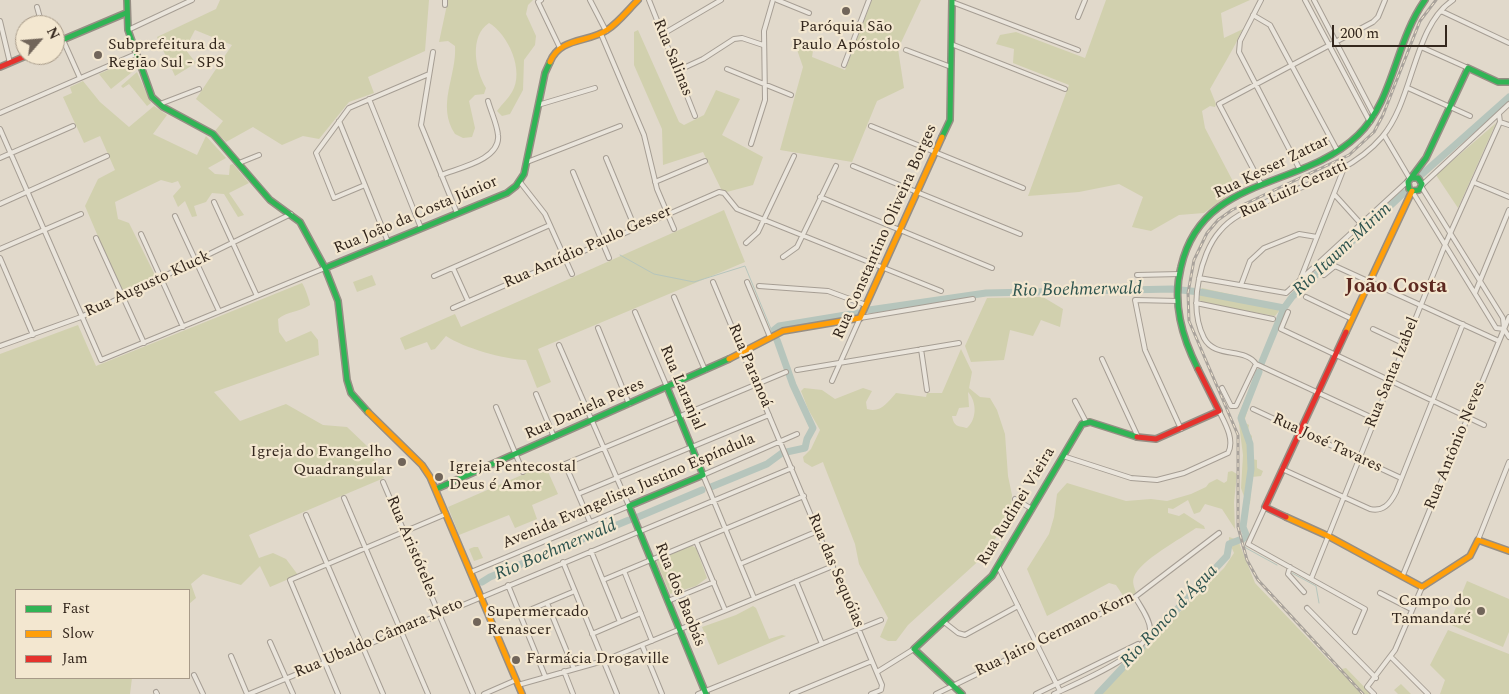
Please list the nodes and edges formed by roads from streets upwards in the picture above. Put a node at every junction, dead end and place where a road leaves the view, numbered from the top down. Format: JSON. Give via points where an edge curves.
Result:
{"nodes":[{"id":1,"x":126,"y":0,"type":"edge"},
{"id":2,"x":192,"y":0,"type":"edge"},
{"id":3,"x":590,"y":0,"type":"edge"},
{"id":4,"x":638,"y":0,"type":"edge"},
{"id":5,"x":649,"y":0,"type":"edge"},
{"id":6,"x":721,"y":0,"type":"edge"},
{"id":7,"x":773,"y":0,"type":"edge"},
{"id":8,"x":777,"y":0,"type":"edge"},
{"id":9,"x":869,"y":0,"type":"edge"},
{"id":10,"x":1085,"y":0,"type":"edge"},
{"id":11,"x":1261,"y":0,"type":"edge"},
{"id":12,"x":1305,"y":0,"type":"edge"},
{"id":13,"x":1314,"y":0,"type":"edge"},
{"id":14,"x":1385,"y":0,"type":"edge"},
{"id":15,"x":1426,"y":0,"type":"edge"},
{"id":16,"x":1452,"y":0,"type":"edge"},
{"id":17,"x":539,"y":1,"type":"edge"},
{"id":18,"x":952,"y":1,"type":"edge"},
{"id":19,"x":36,"y":7,"type":"dead end"},
{"id":20,"x":1441,"y":11,"type":"junction"},
{"id":21,"x":126,"y":12,"type":"junction"},
{"id":22,"x":809,"y":14,"type":"dead end"},
{"id":23,"x":39,"y":15,"type":"edge"},
{"id":24,"x":1253,"y":15,"type":"junction"},
{"id":25,"x":1078,"y":17,"type":"dead end"},
{"id":26,"x":0,"y":21,"type":"edge"},
{"id":27,"x":128,"y":30,"type":"junction"},
{"id":28,"x":604,"y":33,"type":"junction"},
{"id":29,"x":663,"y":34,"type":"junction"},
{"id":30,"x":65,"y":39,"type":"edge"},
{"id":31,"x":1336,"y":42,"type":"junction"},
{"id":32,"x":1509,"y":43,"type":"edge"},
{"id":33,"x":65,"y":44,"type":"edge"},
{"id":34,"x":951,"y":44,"type":"junction"},
{"id":35,"x":763,"y":45,"type":"junction"},
{"id":36,"x":1329,"y":45,"type":"junction"},
{"id":37,"x":1421,"y":47,"type":"junction"},
{"id":38,"x":560,"y":48,"type":"junction"},
{"id":39,"x":906,"y":50,"type":"dead end"},
{"id":40,"x":1078,"y":50,"type":"dead end"},
{"id":41,"x":432,"y":52,"type":"dead end"},
{"id":42,"x":136,"y":54,"type":"junction"},
{"id":43,"x":15,"y":61,"type":"edge"},
{"id":44,"x":10,"y":63,"type":"junction"},
{"id":45,"x":844,"y":65,"type":"dead end"},
{"id":46,"x":1292,"y":65,"type":"junction"},
{"id":47,"x":0,"y":67,"type":"edge"},
{"id":48,"x":951,"y":67,"type":"junction"},
{"id":49,"x":1468,"y":68,"type":"junction"},
{"id":50,"x":727,"y":69,"type":"dead end"},
{"id":51,"x":677,"y":71,"type":"junction"},
{"id":52,"x":429,"y":74,"type":"junction"},
{"id":53,"x":80,"y":78,"type":"junction"},
{"id":54,"x":1509,"y":82,"type":"edge"},
{"id":55,"x":1255,"y":84,"type":"junction"},
{"id":56,"x":766,"y":85,"type":"junction"},
{"id":57,"x":595,"y":88,"type":"dead end"},
{"id":58,"x":1408,"y":88,"type":"junction"},
{"id":59,"x":199,"y":89,"type":"dead end"},
{"id":60,"x":1065,"y":90,"type":"dead end"},
{"id":61,"x":790,"y":95,"type":"dead end"},
{"id":62,"x":369,"y":99,"type":"junction"},
{"id":63,"x":488,"y":101,"type":"dead end"},
{"id":64,"x":160,"y":104,"type":"junction"},
{"id":65,"x":1509,"y":104,"type":"edge"},
{"id":66,"x":538,"y":105,"type":"junction"},
{"id":67,"x":1450,"y":107,"type":"junction"},
{"id":68,"x":1370,"y":108,"type":"junction"},
{"id":69,"x":1363,"y":111,"type":"junction"},
{"id":70,"x":0,"y":113,"type":"edge"},
{"id":71,"x":1499,"y":114,"type":"junction"},
{"id":72,"x":1374,"y":115,"type":"junction"},
{"id":73,"x":696,"y":116,"type":"dead end"},
{"id":74,"x":1470,"y":116,"type":"dead end"},
{"id":75,"x":339,"y":121,"type":"junction"},
{"id":76,"x":1370,"y":122,"type":"junction"},
{"id":77,"x":1500,"y":122,"type":"junction"},
{"id":78,"x":1509,"y":125,"type":"edge"},
{"id":79,"x":73,"y":126,"type":"dead end"},
{"id":80,"x":620,"y":126,"type":"dead end"},
{"id":81,"x":871,"y":126,"type":"dead end"},
{"id":82,"x":0,"y":129,"type":"edge"},
{"id":83,"x":1384,"y":135,"type":"junction"},
{"id":84,"x":751,"y":144,"type":"dead end"},
{"id":85,"x":1337,"y":150,"type":"junction"},
{"id":86,"x":936,"y":152,"type":"junction"},
{"id":87,"x":11,"y":154,"type":"junction"},
{"id":88,"x":259,"y":155,"type":"dead end"},
{"id":89,"x":107,"y":156,"type":"dead end"},
{"id":90,"x":794,"y":156,"type":"dead end"},
{"id":91,"x":0,"y":158,"type":"edge"},
{"id":92,"x":606,"y":158,"type":"dead end"},
{"id":93,"x":705,"y":161,"type":"dead end"},
{"id":94,"x":527,"y":162,"type":"junction"},
{"id":95,"x":239,"y":163,"type":"junction"},
{"id":96,"x":836,"y":166,"type":"dead end"},
{"id":97,"x":853,"y":166,"type":"dead end"},
{"id":98,"x":1299,"y":168,"type":"junction"},
{"id":99,"x":1344,"y":168,"type":"junction"},
{"id":100,"x":573,"y":172,"type":"dead end"},
{"id":101,"x":441,"y":175,"type":"junction"},
{"id":102,"x":1410,"y":179,"type":"junction"},
{"id":103,"x":520,"y":182,"type":"junction"},
{"id":104,"x":655,"y":182,"type":"junction"},
{"id":105,"x":1473,"y":182,"type":"junction"},
{"id":106,"x":1261,"y":184,"type":"junction"},
{"id":107,"x":365,"y":185,"type":"junction"},
{"id":108,"x":1421,"y":186,"type":"junction"},
{"id":109,"x":1023,"y":188,"type":"dead end"},
{"id":110,"x":1412,"y":191,"type":"junction"},
{"id":111,"x":27,"y":192,"type":"junction"},
{"id":112,"x":917,"y":192,"type":"junction"},
{"id":113,"x":1334,"y":194,"type":"junction"},
{"id":114,"x":820,"y":197,"type":"junction"},
{"id":115,"x":1509,"y":197,"type":"edge"},
{"id":116,"x":214,"y":202,"type":"dead end"},
{"id":117,"x":0,"y":204,"type":"edge"},
{"id":118,"x":1509,"y":210,"type":"edge"},
{"id":119,"x":1437,"y":212,"type":"junction"},
{"id":120,"x":457,"y":213,"type":"junction"},
{"id":121,"x":81,"y":214,"type":"dead end"},
{"id":122,"x":291,"y":214,"type":"junction"},
{"id":123,"x":667,"y":214,"type":"junction"},
{"id":124,"x":175,"y":216,"type":"dead end"},
{"id":125,"x":1428,"y":218,"type":"junction"},
{"id":126,"x":764,"y":220,"type":"junction"},
{"id":127,"x":550,"y":225,"type":"junction"},
{"id":128,"x":1362,"y":225,"type":"junction"},
{"id":129,"x":421,"y":228,"type":"junction"},
{"id":130,"x":635,"y":228,"type":"junction"},
{"id":131,"x":674,"y":229,"type":"dead end"},
{"id":132,"x":44,"y":230,"type":"junction"},
{"id":133,"x":900,"y":230,"type":"junction"},
{"id":134,"x":1450,"y":233,"type":"junction"},
{"id":135,"x":141,"y":234,"type":"dead end"},
{"id":136,"x":1020,"y":234,"type":"dead end"},
{"id":137,"x":802,"y":236,"type":"junction"},
{"id":138,"x":1317,"y":237,"type":"junction"},
{"id":139,"x":96,"y":238,"type":"dead end"},
{"id":140,"x":388,"y":242,"type":"junction"},
{"id":141,"x":603,"y":242,"type":"junction"},
{"id":142,"x":746,"y":243,"type":"dead end"},
{"id":143,"x":233,"y":244,"type":"junction"},
{"id":144,"x":1445,"y":245,"type":"junction"},
{"id":145,"x":0,"y":249,"type":"edge"},
{"id":146,"x":783,"y":257,"type":"dead end"},
{"id":147,"x":0,"y":258,"type":"edge"},
{"id":148,"x":565,"y":258,"type":"junction"},
{"id":149,"x":610,"y":258,"type":"dead end"},
{"id":150,"x":196,"y":262,"type":"junction"},
{"id":151,"x":325,"y":268,"type":"junction"},
{"id":152,"x":454,"y":268,"type":"junction"},
{"id":153,"x":883,"y":268,"type":"junction"},
{"id":154,"x":992,"y":268,"type":"dead end"},
{"id":155,"x":572,"y":274,"type":"dead end"},
{"id":156,"x":1180,"y":274,"type":"junction"},
{"id":157,"x":1137,"y":275,"type":"dead end"},
{"id":158,"x":1324,"y":275,"type":"dead end"},
{"id":159,"x":434,"y":276,"type":"dead end"},
{"id":160,"x":1199,"y":278,"type":"junction"},
{"id":161,"x":161,"y":279,"type":"junction"},
{"id":162,"x":1480,"y":281,"type":"junction"},
{"id":163,"x":713,"y":282,"type":"dead end"},
{"id":164,"x":747,"y":282,"type":"dead end"},
{"id":165,"x":1299,"y":282,"type":"junction"},
{"id":166,"x":1369,"y":282,"type":"junction"},
{"id":167,"x":1241,"y":285,"type":"junction"},
{"id":168,"x":759,"y":286,"type":"dead end"},
{"id":169,"x":941,"y":291,"type":"dead end"},
{"id":170,"x":1475,"y":293,"type":"junction"},
{"id":171,"x":257,"y":296,"type":"junction"},
{"id":172,"x":123,"y":297,"type":"junction"},
{"id":173,"x":1306,"y":297,"type":"dead end"},
{"id":174,"x":674,"y":298,"type":"dead end"},
{"id":175,"x":973,"y":299,"type":"dead end"},
{"id":176,"x":468,"y":301,"type":"junction"},
{"id":177,"x":1178,"y":301,"type":"junction"},
{"id":178,"x":1196,"y":302,"type":"junction"},
{"id":179,"x":866,"y":305,"type":"junction"},
{"id":180,"x":1420,"y":305,"type":"junction"},
{"id":181,"x":453,"y":308,"type":"dead end"},
{"id":182,"x":219,"y":312,"type":"junction"},
{"id":183,"x":635,"y":312,"type":"dead end"},
{"id":184,"x":1288,"y":312,"type":"dead end"},
{"id":185,"x":82,"y":316,"type":"junction"},
{"id":186,"x":1509,"y":317,"type":"edge"},
{"id":187,"x":860,"y":318,"type":"junction"},
{"id":188,"x":1273,"y":319,"type":"dead end"},
{"id":189,"x":1352,"y":319,"type":"junction"},
{"id":190,"x":1463,"y":324,"type":"junction"},
{"id":191,"x":183,"y":326,"type":"junction"},
{"id":192,"x":598,"y":328,"type":"dead end"},
{"id":193,"x":1373,"y":329,"type":"dead end"},
{"id":194,"x":1504,"y":329,"type":"junction"},
{"id":195,"x":33,"y":335,"type":"junction"},
{"id":196,"x":1509,"y":336,"type":"edge"},
{"id":197,"x":770,"y":337,"type":"junction"},
{"id":198,"x":1499,"y":341,"type":"junction"},
{"id":199,"x":144,"y":343,"type":"junction"},
{"id":200,"x":959,"y":343,"type":"dead end"},
{"id":201,"x":1405,"y":344,"type":"junction"},
{"id":202,"x":560,"y":345,"type":"dead end"},
{"id":203,"x":0,"y":346,"type":"edge"},
{"id":204,"x":921,"y":349,"type":"junction"},
{"id":205,"x":744,"y":353,"type":"junction"},
{"id":206,"x":1335,"y":356,"type":"junction"},
{"id":207,"x":1102,"y":359,"type":"dead end"},
{"id":208,"x":840,"y":363,"type":"junction"},
{"id":209,"x":1256,"y":364,"type":"junction"},
{"id":210,"x":705,"y":370,"type":"junction"},
{"id":211,"x":797,"y":370,"type":"dead end"},
{"id":212,"x":786,"y":372,"type":"dead end"},
{"id":213,"x":832,"y":381,"type":"dead end"},
{"id":214,"x":1390,"y":382,"type":"junction"},
{"id":215,"x":757,"y":384,"type":"junction"},
{"id":216,"x":667,"y":387,"type":"junction"},
{"id":217,"x":1222,"y":388,"type":"dead end"},
{"id":218,"x":926,"y":390,"type":"dead end"},
{"id":219,"x":536,"y":394,"type":"dead end"},
{"id":220,"x":1318,"y":394,"type":"junction"},
{"id":221,"x":1075,"y":401,"type":"dead end"},
{"id":222,"x":1431,"y":401,"type":"junction"},
{"id":223,"x":629,"y":404,"type":"junction"},
{"id":224,"x":496,"y":407,"type":"dead end"},
{"id":225,"x":1253,"y":409,"type":"dead end"},
{"id":226,"x":1219,"y":411,"type":"junction"},
{"id":227,"x":770,"y":414,"type":"junction"},
{"id":228,"x":679,"y":417,"type":"junction"},
{"id":229,"x":1468,"y":418,"type":"junction"},
{"id":230,"x":1375,"y":419,"type":"junction"},
{"id":231,"x":592,"y":420,"type":"junction"},
{"id":232,"x":1086,"y":422,"type":"junction"},
{"id":233,"x":1484,"y":425,"type":"dead end"},
{"id":234,"x":1181,"y":429,"type":"junction"},
{"id":235,"x":1300,"y":431,"type":"junction"},
{"id":236,"x":797,"y":434,"type":"dead end"},
{"id":237,"x":554,"y":437,"type":"junction"},
{"id":238,"x":1138,"y":437,"type":"junction"},
{"id":239,"x":781,"y":441,"type":"junction"},
{"id":240,"x":692,"y":447,"type":"junction"},
{"id":241,"x":604,"y":448,"type":"junction"},
{"id":242,"x":785,"y":452,"type":"joint"},
{"id":243,"x":516,"y":454,"type":"junction"},
{"id":244,"x":1063,"y":456,"type":"junction"},
{"id":245,"x":1359,"y":458,"type":"junction"},
{"id":246,"x":1509,"y":462,"type":"edge"},
{"id":247,"x":792,"y":468,"type":"junction"},
{"id":248,"x":1282,"y":469,"type":"junction"},
{"id":249,"x":523,"y":472,"type":"dead end"},
{"id":250,"x":703,"y":475,"type":"junction"},
{"id":251,"x":617,"y":478,"type":"junction"},
{"id":252,"x":1401,"y":478,"type":"junction"},
{"id":253,"x":383,"y":482,"type":"dead end"},
{"id":254,"x":436,"y":489,"type":"junction"},
{"id":255,"x":578,"y":494,"type":"junction"},
{"id":256,"x":804,"y":496,"type":"junction"},
{"id":257,"x":1344,"y":497,"type":"junction"},
{"id":258,"x":344,"y":498,"type":"dead end"},
{"id":259,"x":1015,"y":499,"type":"dead end"},
{"id":260,"x":713,"y":500,"type":"junction"},
{"id":261,"x":629,"y":506,"type":"junction"},
{"id":262,"x":1265,"y":507,"type":"junction"},
{"id":263,"x":1032,"y":509,"type":"junction"},
{"id":264,"x":446,"y":514,"type":"junction"},
{"id":265,"x":306,"y":515,"type":"dead end"},
{"id":266,"x":590,"y":522,"type":"junction"},
{"id":267,"x":725,"y":528,"type":"junction"},
{"id":268,"x":639,"y":531,"type":"junction"},
{"id":269,"x":404,"y":532,"type":"junction"},
{"id":270,"x":818,"y":532,"type":"junction"},
{"id":271,"x":1219,"y":533,"type":"dead end"},
{"id":272,"x":1328,"y":536,"type":"junction"},
{"id":273,"x":696,"y":540,"type":"junction"},
{"id":274,"x":1478,"y":540,"type":"junction"},
{"id":275,"x":366,"y":548,"type":"junction"},
{"id":276,"x":591,"y":551,"type":"junction"},
{"id":277,"x":1509,"y":551,"type":"edge"},
{"id":278,"x":651,"y":560,"type":"junction"},
{"id":279,"x":563,"y":562,"type":"junction"},
{"id":280,"x":327,"y":564,"type":"junction"},
{"id":281,"x":740,"y":564,"type":"junction"},
{"id":282,"x":833,"y":566,"type":"junction"},
{"id":283,"x":998,"y":566,"type":"junction"},
{"id":284,"x":1290,"y":567,"type":"junction"},
{"id":285,"x":624,"y":571,"type":"junction"},
{"id":286,"x":471,"y":572,"type":"junction"},
{"id":287,"x":1403,"y":575,"type":"junction"},
{"id":288,"x":1311,"y":579,"type":"junction"},
{"id":289,"x":603,"y":580,"type":"junction"},
{"id":290,"x":796,"y":581,"type":"junction"},
{"id":291,"x":714,"y":582,"type":"junction"},
{"id":292,"x":508,"y":585,"type":"junction"},
{"id":293,"x":1422,"y":586,"type":"junction"},
{"id":294,"x":574,"y":591,"type":"junction"},
{"id":295,"x":1304,"y":592,"type":"dead end"},
{"id":296,"x":1380,"y":593,"type":"dead end"},
{"id":297,"x":481,"y":596,"type":"junction"},
{"id":298,"x":1135,"y":597,"type":"junction"},
{"id":299,"x":754,"y":598,"type":"junction"},
{"id":300,"x":668,"y":601,"type":"junction"},
{"id":301,"x":547,"y":603,"type":"junction"},
{"id":302,"x":1018,"y":606,"type":"junction"},
{"id":303,"x":1307,"y":608,"type":"dead end"},
{"id":304,"x":1411,"y":609,"type":"junction"},
{"id":305,"x":725,"y":610,"type":"junction"},
{"id":306,"x":641,"y":613,"type":"junction"},
{"id":307,"x":439,"y":614,"type":"junction"},
{"id":308,"x":520,"y":614,"type":"junction"},
{"id":309,"x":882,"y":620,"type":"dead end"},
{"id":310,"x":620,"y":622,"type":"junction"},
{"id":311,"x":944,"y":622,"type":"junction"},
{"id":312,"x":859,"y":629,"type":"junction"},
{"id":313,"x":401,"y":630,"type":"junction"},
{"id":314,"x":680,"y":630,"type":"junction"},
{"id":315,"x":1355,"y":632,"type":"dead end"},
{"id":316,"x":592,"y":634,"type":"junction"},
{"id":317,"x":652,"y":641,"type":"junction"},
{"id":318,"x":270,"y":642,"type":"dead end"},
{"id":319,"x":1142,"y":642,"type":"junction"},
{"id":320,"x":822,"y":644,"type":"junction"},
{"id":321,"x":1037,"y":644,"type":"junction"},
{"id":322,"x":642,"y":645,"type":"junction"},
{"id":323,"x":362,"y":646,"type":"junction"},
{"id":324,"x":914,"y":650,"type":"junction"},
{"id":325,"x":232,"y":656,"type":"dead end"},
{"id":326,"x":1391,"y":657,"type":"junction"},
{"id":327,"x":603,"y":661,"type":"junction"},
{"id":328,"x":872,"y":661,"type":"junction"},
{"id":329,"x":324,"y":662,"type":"junction"},
{"id":330,"x":574,"y":669,"type":"junction"},
{"id":331,"x":564,"y":671,"type":"junction"},
{"id":332,"x":877,"y":672,"type":"junction"},
{"id":333,"x":194,"y":674,"type":"dead end"},
{"id":334,"x":545,"y":676,"type":"junction"},
{"id":335,"x":286,"y":678,"type":"junction"},
{"id":336,"x":1376,"y":678,"type":"junction"},
{"id":337,"x":517,"y":683,"type":"junction"},
{"id":338,"x":1056,"y":684,"type":"junction"},
{"id":339,"x":953,"y":686,"type":"junction"},
{"id":340,"x":1060,"y":691,"type":"junction"},
{"id":341,"x":706,"y":693,"type":"edge"},
{"id":342,"x":203,"y":694,"type":"edge"},
{"id":343,"x":248,"y":694,"type":"edge"},
{"id":344,"x":293,"y":694,"type":"edge"},
{"id":345,"x":338,"y":694,"type":"edge"},
{"id":346,"x":383,"y":694,"type":"edge"},
{"id":347,"x":428,"y":694,"type":"edge"},
{"id":348,"x":473,"y":694,"type":"edge"},
{"id":349,"x":484,"y":694,"type":"edge"},
{"id":350,"x":522,"y":694,"type":"edge"},
{"id":351,"x":573,"y":694,"type":"edge"},
{"id":352,"x":617,"y":694,"type":"edge"},
{"id":353,"x":662,"y":694,"type":"edge"},
{"id":354,"x":698,"y":694,"type":"edge"},
{"id":355,"x":792,"y":694,"type":"edge"},
{"id":356,"x":871,"y":694,"type":"edge"},
{"id":357,"x":936,"y":694,"type":"edge"},
{"id":358,"x":962,"y":694,"type":"edge"},
{"id":359,"x":1036,"y":694,"type":"edge"},
{"id":360,"x":1054,"y":694,"type":"edge"},
{"id":361,"x":1374,"y":694,"type":"edge"},
{"id":362,"x":1428,"y":694,"type":"edge"}],
"edges":[{"from":1,"to":21,"type":"street"},
{"from":2,"to":27,"type":"street"},
{"from":3,"to":28,"type":"street"},
{"from":4,"to":28,"type":"street"},
{"from":5,"to":29,"type":"street","name":"Rua Salinas"},
{"from":6,"to":29,"type":"street"},
{"from":7,"to":35,"type":"street","via":[[765,24]]},
{"from":8,"to":22,"type":"street"},
{"from":9,"to":45,"type":"street"},
{"from":10,"to":25,"type":"street"},
{"from":11,"to":24,"type":"street"},
{"from":12,"to":36,"type":"street"},
{"from":13,"to":31,"type":"street"},
{"from":14,"to":31,"type":"street","via":[[1376,19]]},
{"from":15,"to":72,"type":"street","name":"Rua Kesser Zattar","via":[[1406,32],[1387,93]]},
{"from":16,"to":20,"type":"street","name":"Rua Luiz Ceratti"},
{"from":17,"to":38,"type":"street"},
{"from":18,"to":34,"type":"street","name":"Rua Constantino Oliveira Borges"},
{"from":18,"to":40,"type":"street"},
{"from":19,"to":23,"type":"street"},
{"from":20,"to":32,"type":"street"},
{"from":20,"to":37,"type":"street","name":"Rua Luiz Ceratti"},
{"from":21,"to":27,"type":"street"},
{"from":21,"to":30,"type":"street"},
{"from":24,"to":46,"type":"street","via":[[1270,25]]},
{"from":24,"to":55,"type":"street","via":[[1239,49]]},
{"from":26,"to":44,"type":"street"},
{"from":27,"to":42,"type":"street"},
{"from":28,"to":38,"type":"street"},
{"from":28,"to":104,"type":"street","via":[[647,142]]},
{"from":29,"to":51,"type":"street","name":"Rua Salinas"},
{"from":31,"to":36,"type":"street"},
{"from":31,"to":68,"type":"street"},
{"from":33,"to":53,"type":"street"},
{"from":34,"to":48,"type":"street","name":"Rua Constantino Oliveira Borges"},
{"from":34,"to":60,"type":"street"},
{"from":35,"to":51,"type":"street","via":[[742,38],[734,39]]},
{"from":35,"to":56,"type":"street"},
{"from":36,"to":46,"type":"street"},
{"from":36,"to":69,"type":"street"},
{"from":37,"to":49,"type":"street"},
{"from":37,"to":58,"type":"street","name":"Rua Luiz Ceratti"},
{"from":38,"to":66,"type":"street","name":"Rua João da Costa Júnior","via":[[548,64]]},
{"from":39,"to":48,"type":"street"},
{"from":41,"to":52,"type":"street"},
{"from":42,"to":53,"type":"street"},
{"from":42,"to":64,"type":"street","via":[[148,91]]},
{"from":43,"to":44,"type":"street"},
{"from":44,"to":47,"type":"street"},
{"from":46,"to":55,"type":"street"},
{"from":46,"to":85,"type":"street"},
{"from":48,"to":86,"type":"street","name":"Rua Constantino Oliveira Borges","via":[[951,117]]},
{"from":49,"to":54,"type":"street","via":[[1498,82]]},
{"from":49,"to":67,"type":"street"},
{"from":50,"to":56,"type":"street"},
{"from":51,"to":73,"type":"street","name":"Rua Salinas"},
{"from":52,"to":62,"type":"street"},
{"from":52,"to":101,"type":"street","via":[[421,126]]},
{"from":53,"to":70,"type":"street"},
{"from":55,"to":98,"type":"street"},
{"from":55,"to":106,"type":"street","via":[[1219,104]]},
{"from":56,"to":61,"type":"street"},
{"from":56,"to":84,"type":"street","via":[[763,111]]},
{"from":57,"to":66,"type":"street"},
{"from":58,"to":67,"type":"street"},
{"from":58,"to":83,"type":"street","name":"Rua Luiz Ceratti"},
{"from":59,"to":64,"type":"street"},
{"from":62,"to":75,"type":"street","via":[[349,108]]},
{"from":62,"to":129,"type":"street"},
{"from":63,"to":101,"type":"street","via":[[498,136],[496,146],[481,159]]},
{"from":64,"to":95,"type":"street","via":[[207,130]]},
{"from":65,"to":71,"type":"street"},
{"from":66,"to":94,"type":"street","name":"Rua João da Costa Júnior"},
{"from":67,"to":74,"type":"street"},
{"from":67,"to":102,"type":"street","via":[[1426,158]]},
{"from":68,"to":69,"type":"street"},
{"from":68,"to":72,"type":"street"},
{"from":69,"to":76,"type":"street"},
{"from":71,"to":77,"type":"street"},
{"from":71,"to":108,"type":"street"},
{"from":72,"to":76,"type":"street","name":"Rua Kesser Zattar"},
{"from":75,"to":107,"type":"street"},
{"from":75,"to":107,"type":"street","via":[[316,153],[334,198]]},
{"from":76,"to":85,"type":"street","name":"Rua Kesser Zattar"},
{"from":77,"to":78,"type":"street"},
{"from":77,"to":105,"type":"street","name":"Rua Santa Izabel"},
{"from":79,"to":87,"type":"street"},
{"from":80,"to":94,"type":"street"},
{"from":81,"to":86,"type":"street"},
{"from":82,"to":87,"type":"street"},
{"from":83,"to":99,"type":"street","name":"Rua Luiz Ceratti"},
{"from":83,"to":102,"type":"street"},
{"from":85,"to":98,"type":"street","name":"Rua Kesser Zattar"},
{"from":86,"to":109,"type":"street"},
{"from":86,"to":112,"type":"street","name":"Rua Constantino Oliveira Borges"},
{"from":87,"to":91,"type":"street"},
{"from":87,"to":111,"type":"street"},
{"from":88,"to":95,"type":"street"},
{"from":89,"to":111,"type":"street"},
{"from":90,"to":126,"type":"street"},
{"from":92,"to":130,"type":"street"},
{"from":93,"to":104,"type":"street"},
{"from":94,"to":103,"type":"street","name":"Rua João da Costa Júnior"},
{"from":95,"to":122,"type":"street","via":[[270,200]]},
{"from":96,"to":114,"type":"street"},
{"from":97,"to":112,"type":"street"},
{"from":98,"to":106,"type":"street","name":"Rua Kesser Zattar"},
{"from":99,"to":113,"type":"street"},
{"from":99,"to":160,"type":"street","name":"Rua Luiz Ceratti","via":[[1230,221],[1214,240]]},
{"from":100,"to":141,"type":"street"},
{"from":101,"to":120,"type":"street"},
{"from":102,"to":108,"type":"street","via":[[1420,180]]},
{"from":102,"to":110,"type":"street","via":[[1408,186]]},
{"from":102,"to":128,"type":"street"},
{"from":103,"to":120,"type":"street","name":"Rua João da Costa Júnior","via":[[507,193]]},
{"from":103,"to":127,"type":"street"},
{"from":104,"to":123,"type":"street"},
{"from":105,"to":115,"type":"street"},
{"from":105,"to":134,"type":"street","name":"Rua Santa Izabel"},
{"from":106,"to":156,"type":"street","name":"Rua Kesser Zattar","via":[[1226,201],[1205,218],[1190,242]]},
{"from":107,"to":140,"type":"street"},
{"from":108,"to":110,"type":"street","via":[[1419,190]]},
{"from":108,"to":119,"type":"street"},
{"from":110,"to":125,"type":"street"},
{"from":110,"to":166,"type":"street"},
{"from":111,"to":117,"type":"street"},
{"from":111,"to":132,"type":"street"},
{"from":112,"to":133,"type":"street","name":"Rua Constantino Oliveira Borges"},
{"from":112,"to":136,"type":"street"},
{"from":113,"to":128,"type":"street"},
{"from":113,"to":138,"type":"street"},
{"from":114,"to":133,"type":"street"},
{"from":114,"to":137,"type":"street"},
{"from":116,"to":143,"type":"street"},
{"from":118,"to":162,"type":"street"},
{"from":119,"to":125,"type":"street"},
{"from":119,"to":134,"type":"street"},
{"from":120,"to":129,"type":"street","name":"Rua João da Costa Júnior"},
{"from":121,"to":132,"type":"street"},
{"from":122,"to":143,"type":"street","name":"Rua Augusto Kluck"},
{"from":122,"to":151,"type":"street","via":[[303,225]]},
{"from":123,"to":126,"type":"street","name":"Rua Antídio Paulo Gesser","via":[[716,192],[724,193],[737,209]]},
{"from":123,"to":130,"type":"street","name":"Rua Antídio Paulo Gesser"},
{"from":123,"to":131,"type":"street"},
{"from":124,"to":150,"type":"street"},
{"from":125,"to":144,"type":"street"},
{"from":126,"to":137,"type":"street"},
{"from":126,"to":142,"type":"street","via":[[756,235]]},
{"from":127,"to":148,"type":"street"},
{"from":127,"to":152,"type":"street"},
{"from":128,"to":165,"type":"street"},
{"from":129,"to":140,"type":"street","name":"Rua João da Costa Júnior"},
{"from":130,"to":141,"type":"street","name":"Rua Antídio Paulo Gesser"},
{"from":132,"to":145,"type":"street"},
{"from":132,"to":185,"type":"street"},
{"from":133,"to":153,"type":"street","name":"Rua Constantino Oliveira Borges"},
{"from":133,"to":154,"type":"street"},
{"from":134,"to":144,"type":"street","name":"Rua Santa Izabel"},
{"from":134,"to":162,"type":"street"},
{"from":135,"to":161,"type":"street"},
{"from":137,"to":146,"type":"street","via":[[797,247]]},
{"from":137,"to":153,"type":"street"},
{"from":138,"to":165,"type":"street"},
{"from":138,"to":167,"type":"street","via":[[1299,234],[1264,248],[1250,261]]},
{"from":139,"to":172,"type":"street"},
{"from":140,"to":151,"type":"street","name":"Rua João da Costa Júnior"},
{"from":141,"to":148,"type":"street","name":"Rua Antídio Paulo Gesser"},
{"from":141,"to":149,"type":"street"},
{"from":143,"to":150,"type":"street","name":"Rua Augusto Kluck"},
{"from":143,"to":171,"type":"street"},
{"from":144,"to":170,"type":"street"},
{"from":144,"to":180,"type":"street","name":"Rua Santa Izabel"},
{"from":147,"to":195,"type":"street"},
{"from":148,"to":155,"type":"street"},
{"from":148,"to":176,"type":"street","name":"Rua Antídio Paulo Gesser"},
{"from":150,"to":161,"type":"street","name":"Rua Augusto Kluck"},
{"from":150,"to":182,"type":"street"},
{"from":151,"to":171,"type":"street","name":"Rua João da Costa Júnior"},
{"from":151,"to":254,"type":"street","via":[[340,308],[351,393],[422,465]]},
{"from":152,"to":159,"type":"street"},
{"from":152,"to":176,"type":"street"},
{"from":153,"to":169,"type":"street"},
{"from":153,"to":179,"type":"street","name":"Rua Constantino Oliveira Borges"},
{"from":156,"to":157,"type":"street"},
{"from":156,"to":177,"type":"street","name":"Rua Kesser Zattar"},
{"from":158,"to":166,"type":"street","via":[[1335,266]]},
{"from":160,"to":167,"type":"street"},
{"from":160,"to":178,"type":"street","name":"Rua Luiz Ceratti"},
{"from":161,"to":172,"type":"street","name":"Rua Augusto Kluck"},
{"from":161,"to":191,"type":"street"},
{"from":162,"to":170,"type":"street"},
{"from":162,"to":194,"type":"street","via":[[1503,318]]},
{"from":163,"to":205,"type":"street","name":"Rua Paranoá"},
{"from":164,"to":197,"type":"street"},
{"from":165,"to":167,"type":"street","via":[[1286,293]]},
{"from":166,"to":180,"type":"street"},
{"from":166,"to":189,"type":"street"},
{"from":168,"to":179,"type":"street","via":[[828,291]]},
{"from":170,"to":194,"type":"street","via":[[1496,328]]},
{"from":171,"to":182,"type":"street","name":"Rua João da Costa Júnior"},
{"from":172,"to":185,"type":"street","name":"Rua Augusto Kluck"},
{"from":172,"to":199,"type":"street"},
{"from":173,"to":189,"type":"street"},
{"from":174,"to":210,"type":"street"},
{"from":175,"to":187,"type":"street"},
{"from":176,"to":181,"type":"street","name":"Rua Antídio Paulo Gesser"},
{"from":177,"to":226,"type":"street","name":"Rua Kesser Zattar","via":[[1185,339]]},
{"from":177,"to":234,"type":"street","via":[[1135,300],[1144,350]]},
{"from":178,"to":188,"type":"street"},
{"from":178,"to":209,"type":"street","name":"Rua Luiz Ceratti","via":[[1199,325],[1208,344],[1250,357]]},
{"from":179,"to":187,"type":"street","name":"Rua Constantino Oliveira Borges"},
{"from":180,"to":190,"type":"street"},
{"from":180,"to":201,"type":"street","name":"Rua Santa Izabel"},
{"from":182,"to":191,"type":"street","name":"Rua João da Costa Júnior"},
{"from":183,"to":216,"type":"street","name":"Rua Laranjal"},
{"from":184,"to":206,"type":"street","via":[[1280,329]]},
{"from":185,"to":195,"type":"street","name":"Rua Augusto Kluck"},
{"from":185,"to":199,"type":"street","name":"Rua João da Costa Júnior","via":[[100,360]]},
{"from":186,"to":194,"type":"street","name":"Rua Antônio Neves"},
{"from":187,"to":197,"type":"street","name":"Rua Daniela Peres","via":[[787,330]]},
{"from":187,"to":208,"type":"street","name":"Rua Constantino Oliveira Borges"},
{"from":189,"to":206,"type":"street"},
{"from":190,"to":198,"type":"street"},
{"from":190,"to":222,"type":"street"},
{"from":191,"to":199,"type":"street","name":"Rua João da Costa Júnior"},
{"from":192,"to":223,"type":"street"},
{"from":193,"to":201,"type":"street"},
{"from":194,"to":196,"type":"street"},
{"from":194,"to":198,"type":"street","name":"Rua Antônio Neves"},
{"from":195,"to":203,"type":"street","name":"Rua Augusto Kluck"},
{"from":197,"to":205,"type":"street","name":"Rua Daniela Peres"},
{"from":198,"to":229,"type":"street","name":"Rua Antônio Neves"},
{"from":200,"to":204,"type":"street"},
{"from":201,"to":214,"type":"street","name":"Rua Santa Izabel"},
{"from":202,"to":231,"type":"street"},
{"from":204,"to":208,"type":"street"},
{"from":204,"to":218,"type":"street"},
{"from":205,"to":210,"type":"street","name":"Rua Daniela Peres"},
{"from":205,"to":215,"type":"street","name":"Rua Paranoá"},
{"from":206,"to":214,"type":"street"},
{"from":206,"to":220,"type":"street"},
{"from":207,"to":238,"type":"street"},
{"from":208,"to":211,"type":"street"},
{"from":208,"to":213,"type":"street","name":"Rua Constantino Oliveira Borges"},
{"from":209,"to":217,"type":"street","via":[[1236,406],[1231,406]]},
{"from":209,"to":220,"type":"street"},
{"from":210,"to":216,"type":"street","name":"Rua Daniela Peres"},
{"from":212,"to":215,"type":"street"},
{"from":214,"to":222,"type":"street"},
{"from":214,"to":230,"type":"street","name":"Rua Santa Izabel"},
{"from":215,"to":227,"type":"street","name":"Rua Paranoá"},
{"from":215,"to":228,"type":"street"},
{"from":216,"to":223,"type":"street","name":"Rua Daniela Peres"},
{"from":216,"to":228,"type":"street","name":"Rua Laranjal"},
{"from":219,"to":237,"type":"street"},
{"from":220,"to":230,"type":"street"},
{"from":220,"to":235,"type":"street"},
{"from":221,"to":232,"type":"street"},
{"from":222,"to":229,"type":"street"},
{"from":222,"to":252,"type":"street"},
{"from":223,"to":231,"type":"street","name":"Rua Daniela Peres"},
{"from":224,"to":243,"type":"street"},
{"from":225,"to":235,"type":"street","name":"Rua José Tavares"},
{"from":226,"to":234,"type":"street"},
{"from":226,"to":244,"type":"street","name":"Rua Kesser Zattar","via":[[1231,445],[1228,453],[1184,473],[1157,480],[1131,478]]},
{"from":227,"to":239,"type":"street","name":"Rua Paranoá"},
{"from":227,"to":240,"type":"street"},
{"from":228,"to":240,"type":"street","name":"Rua Laranjal"},
{"from":228,"to":241,"type":"street"},
{"from":229,"to":233,"type":"street"},
{"from":229,"to":287,"type":"street","name":"Rua Antônio Neves"},
{"from":230,"to":245,"type":"street","name":"Rua Santa Izabel"},
{"from":231,"to":237,"type":"street","name":"Rua Daniela Peres"},
{"from":231,"to":241,"type":"street"},
{"from":232,"to":238,"type":"street"},
{"from":232,"to":244,"type":"street","name":"Rua Rudinei Vieira"},
{"from":234,"to":238,"type":"street","via":[[1156,439]]},
{"from":235,"to":245,"type":"street","name":"Rua José Tavares"},
{"from":235,"to":248,"type":"street"},
{"from":236,"to":239,"type":"street","name":"Avenida Evangelista Justino Espíndula"},
{"from":237,"to":243,"type":"street","name":"Rua Daniela Peres"},
{"from":239,"to":242,"type":"street","name":"Rua Paranoá"},
{"from":239,"to":250,"type":"street","name":"Avenida Evangelista Justino Espíndula"},
{"from":240,"to":250,"type":"street","name":"Rua Laranjal"},
{"from":240,"to":251,"type":"street"},
{"from":241,"to":251,"type":"street"},
{"from":241,"to":255,"type":"street","via":[[565,464]]},
{"from":242,"to":247,"type":"street","name":"Rua das Sequóias"},
{"from":243,"to":249,"type":"street"},
{"from":243,"to":254,"type":"street","name":"Rua Daniela Peres"},
{"from":244,"to":263,"type":"street","name":"Rua Rudinei Vieira"},
{"from":245,"to":252,"type":"street","name":"Rua José Tavares"},
{"from":245,"to":257,"type":"street","name":"Rua Santa Izabel"},
{"from":246,"to":274,"type":"street"},
{"from":247,"to":256,"type":"street","name":"Rua das Sequóias"},
{"from":247,"to":260,"type":"street","name":"Rua Ubaldo Câmara Neto"},
{"from":248,"to":257,"type":"street"},
{"from":248,"to":262,"type":"street"},
{"from":250,"to":260,"type":"street"},
{"from":250,"to":261,"type":"street","name":"Avenida Evangelista Justino Espíndula"},
{"from":251,"to":255,"type":"street"},
{"from":251,"to":261,"type":"street"},
{"from":252,"to":257,"type":"street","via":[[1394,497],[1382,509],[1370,509]]},
{"from":253,"to":269,"type":"street","name":"Rua Aristóteles"},
{"from":254,"to":264,"type":"street"},
{"from":255,"to":266,"type":"street"},
{"from":256,"to":267,"type":"street"},
{"from":256,"to":270,"type":"street","name":"Rua das Sequóias"},
{"from":257,"to":272,"type":"street","name":"Rua Santa Izabel"},
{"from":258,"to":275,"type":"street"},
{"from":259,"to":263,"type":"street"},
{"from":260,"to":267,"type":"street"},
{"from":260,"to":268,"type":"street","name":"Rua Ubaldo Câmara Neto"},
{"from":261,"to":266,"type":"street","name":"Avenida Evangelista Justino Espíndula"},
{"from":261,"to":268,"type":"street","name":"Rua dos Baobás"},
{"from":262,"to":272,"type":"street"},
{"from":262,"to":284,"type":"street","via":[[1248,544]]},
{"from":263,"to":283,"type":"street","name":"Rua Rudinei Vieira"},
{"from":264,"to":269,"type":"street"},
{"from":264,"to":286,"type":"street"},
{"from":265,"to":280,"type":"street"},
{"from":266,"to":286,"type":"street","name":"Avenida Evangelista Justino Espíndula"},
{"from":267,"to":273,"type":"street"},
{"from":267,"to":281,"type":"street"},
{"from":268,"to":276,"type":"street","name":"Rua Ubaldo Câmara Neto"},
{"from":268,"to":278,"type":"street","name":"Rua dos Baobás"},
{"from":269,"to":275,"type":"street"},
{"from":269,"to":307,"type":"street","name":"Rua Aristóteles"},
{"from":270,"to":281,"type":"street"},
{"from":270,"to":282,"type":"street","name":"Rua das Sequóias"},
{"from":271,"to":298,"type":"street","name":"Rua Jairo Germano Korn"},
{"from":272,"to":287,"type":"street"},
{"from":272,"to":288,"type":"street","name":"Rua Santa Izabel"},
{"from":273,"to":278,"type":"street"},
{"from":273,"to":291,"type":"street"},
{"from":274,"to":277,"type":"street"},
{"from":274,"to":293,"type":"street","via":[[1466,559]]},
{"from":275,"to":280,"type":"street"},
{"from":275,"to":313,"type":"street"},
{"from":276,"to":279,"type":"street","name":"Rua Ubaldo Câmara Neto"},
{"from":276,"to":289,"type":"street"},
{"from":278,"to":285,"type":"street"},
{"from":278,"to":300,"type":"street","name":"Rua dos Baobás"},
{"from":279,"to":292,"type":"street","name":"Rua Ubaldo Câmara Neto"},
{"from":279,"to":294,"type":"street"},
{"from":280,"to":323,"type":"street"},
{"from":280,"to":329,"type":"street","via":[[290,580]]},
{"from":281,"to":299,"type":"street"},
{"from":282,"to":290,"type":"street"},
{"from":282,"to":312,"type":"street","name":"Rua das Sequóias"},
{"from":283,"to":302,"type":"street"},
{"from":283,"to":311,"type":"street","name":"Rua Rudinei Vieira"},
{"from":284,"to":288,"type":"street"},
{"from":284,"to":295,"type":"street","via":[[1288,574]]},
{"from":285,"to":289,"type":"street"},
{"from":285,"to":306,"type":"street"},
{"from":286,"to":297,"type":"street"},
{"from":287,"to":293,"type":"street"},
{"from":288,"to":315,"type":"street","via":[[1365,609]]},
{"from":289,"to":310,"type":"street"},
{"from":290,"to":299,"type":"street"},
{"from":290,"to":320,"type":"street"},
{"from":291,"to":300,"type":"street"},
{"from":291,"to":305,"type":"street"},
{"from":292,"to":297,"type":"street","name":"Rua Ubaldo Câmara Neto"},
{"from":292,"to":308,"type":"street"},
{"from":293,"to":304,"type":"street"},
{"from":294,"to":301,"type":"street"},
{"from":294,"to":316,"type":"street"},
{"from":296,"to":304,"type":"street"},
{"from":297,"to":307,"type":"street","name":"Rua Ubaldo Câmara Neto"},
{"from":297,"to":337,"type":"street"},
{"from":298,"to":319,"type":"street","via":[[1150,628]]},
{"from":298,"to":321,"type":"street","name":"Rua Jairo Germano Korn"},
{"from":299,"to":305,"type":"street"},
{"from":300,"to":314,"type":"street","name":"Rua dos Baobás"},
{"from":301,"to":308,"type":"street"},
{"from":301,"to":330,"type":"street"},
{"from":302,"to":311,"type":"street","via":[[965,635],[958,634]]},
{"from":302,"to":321,"type":"street"},
{"from":303,"to":336,"type":"street"},
{"from":304,"to":326,"type":"street"},
{"from":305,"to":314,"type":"street"},
{"from":306,"to":310,"type":"street"},
{"from":306,"to":317,"type":"street"},
{"from":307,"to":313,"type":"street","name":"Rua Ubaldo Câmara Neto"},
{"from":307,"to":348,"type":"street","name":"Rua Aristóteles"},
{"from":308,"to":334,"type":"street"},
{"from":309,"to":312,"type":"street"},
{"from":310,"to":316,"type":"street"},
{"from":311,"to":324,"type":"street","name":"Rua Rudinei Vieira"},
{"from":312,"to":320,"type":"street"},
{"from":312,"to":328,"type":"street","name":"Rua das Sequóias"},
{"from":313,"to":323,"type":"street","name":"Rua Ubaldo Câmara Neto"},
{"from":313,"to":347,"type":"street"},
{"from":314,"to":317,"type":"street"},
{"from":314,"to":341,"type":"street","name":"Rua dos Baobás"},
{"from":316,"to":327,"type":"street"},
{"from":317,"to":322,"type":"street"},
{"from":318,"to":335,"type":"street"},
{"from":319,"to":338,"type":"street"},
{"from":319,"to":340,"type":"street","via":[[1122,661]]},
{"from":320,"to":341,"type":"street"},
{"from":321,"to":338,"type":"street"},
{"from":321,"to":339,"type":"street","name":"Rua Jairo Germano Korn"},
{"from":322,"to":327,"type":"street"},
{"from":322,"to":353,"type":"street"},
{"from":323,"to":329,"type":"street","name":"Rua Ubaldo Câmara Neto"},
{"from":323,"to":346,"type":"street"},
{"from":324,"to":332,"type":"street","name":"Rua Rudinei Vieira"},
{"from":324,"to":339,"type":"street"},
{"from":325,"to":343,"type":"street"},
{"from":326,"to":336,"type":"street"},
{"from":326,"to":362,"type":"street"},
{"from":327,"to":330,"type":"street"},
{"from":327,"to":352,"type":"street"},
{"from":328,"to":332,"type":"street","name":"Rua das Sequóias"},
{"from":328,"to":355,"type":"street"},
{"from":329,"to":335,"type":"street","name":"Rua Ubaldo Câmara Neto"},
{"from":329,"to":345,"type":"street"},
{"from":330,"to":331,"type":"street"},
{"from":331,"to":334,"type":"street"},
{"from":331,"to":351,"type":"street"},
{"from":332,"to":356,"type":"street","name":"Rua das Sequóias","via":[[882,688]]},
{"from":333,"to":342,"type":"street"},
{"from":334,"to":337,"type":"street"},
{"from":335,"to":343,"type":"street","name":"Rua Ubaldo Câmara Neto"},
{"from":335,"to":344,"type":"street"},
{"from":336,"to":361,"type":"street","via":[[1367,687]]},
{"from":337,"to":349,"type":"street"},
{"from":337,"to":350,"type":"street"},
{"from":338,"to":340,"type":"street"},
{"from":338,"to":359,"type":"street"},
{"from":339,"to":357,"type":"street","name":"Rua Jairo Germano Korn"},
{"from":339,"to":358,"type":"street"},
{"from":340,"to":360,"type":"street"},
{"from":341,"to":354,"type":"street"}]}
